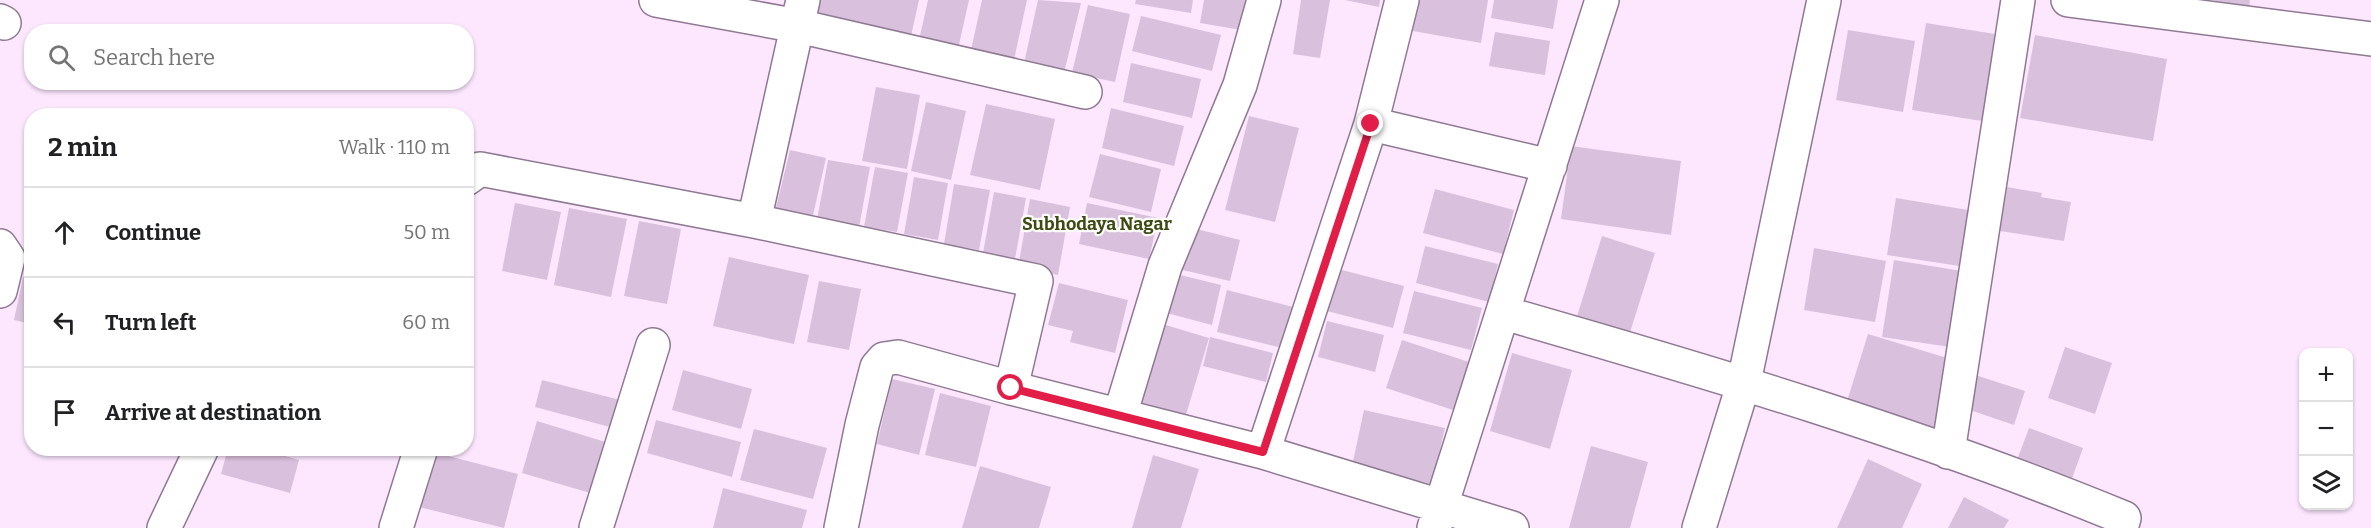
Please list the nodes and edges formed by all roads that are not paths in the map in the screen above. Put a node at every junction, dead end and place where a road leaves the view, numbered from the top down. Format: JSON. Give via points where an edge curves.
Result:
{"nodes":[{"id":1,"x":656,"y":0,"type":"edge"},
{"id":2,"x":1264,"y":0,"type":"edge"},
{"id":3,"x":1402,"y":0,"type":"edge"},
{"id":4,"x":1602,"y":0,"type":"edge"},
{"id":5,"x":1824,"y":0,"type":"edge"},
{"id":6,"x":2018,"y":0,"type":"edge"},
{"id":7,"x":2068,"y":0,"type":"edge"},
{"id":8,"x":800,"y":13,"type":"edge"},
{"id":9,"x":2371,"y":39,"type":"edge"},
{"id":10,"x":1085,"y":92,"type":"dead end"},
{"id":11,"x":1371,"y":124,"type":"junction"},
{"id":12,"x":1550,"y":166,"type":"junction"},
{"id":13,"x":474,"y":173,"type":"edge"},
{"id":14,"x":754,"y":221,"type":"junction"},
{"id":15,"x":0,"y":246,"type":"edge"},
{"id":16,"x":0,"y":291,"type":"edge"},
{"id":17,"x":1504,"y":312,"type":"junction"},
{"id":18,"x":653,"y":345,"type":"dead end"},
{"id":19,"x":1743,"y":382,"type":"junction"},
{"id":20,"x":1011,"y":388,"type":"junction"},
{"id":21,"x":1120,"y":415,"type":"junction"},
{"id":22,"x":1263,"y":452,"type":"junction"},
{"id":23,"x":1948,"y":452,"type":"junction"},
{"id":24,"x":198,"y":456,"type":"edge"},
{"id":25,"x":418,"y":456,"type":"edge"},
{"id":26,"x":1438,"y":516,"type":"edge"},
{"id":27,"x":164,"y":528,"type":"edge"},
{"id":28,"x":396,"y":528,"type":"edge"},
{"id":29,"x":596,"y":528,"type":"edge"},
{"id":30,"x":841,"y":528,"type":"edge"},
{"id":31,"x":1512,"y":528,"type":"edge"},
{"id":32,"x":1699,"y":528,"type":"edge"},
{"id":33,"x":2121,"y":528,"type":"edge"}],
"edges":[{"from":1,"to":8,"type":"street"},
{"from":2,"to":21,"type":"street","via":[[1240,85],[1165,267]]},
{"from":3,"to":11,"type":"street"},
{"from":4,"to":12,"type":"street"},
{"from":5,"to":19,"type":"street"},
{"from":6,"to":23,"type":"street"},
{"from":7,"to":9,"type":"street"},
{"from":8,"to":10,"type":"street"},
{"from":8,"to":14,"type":"street"},
{"from":11,"to":12,"type":"street"},
{"from":11,"to":22,"type":"street"},
{"from":12,"to":17,"type":"street"},
{"from":13,"to":14,"type":"street","via":[[480,169]]},
{"from":14,"to":20,"type":"street","via":[[1036,281]]},
{"from":15,"to":16,"type":"street","via":[[8,258]]},
{"from":17,"to":19,"type":"street"},
{"from":17,"to":26,"type":"street"},
{"from":18,"to":29,"type":"street"},
{"from":19,"to":23,"type":"street"},
{"from":19,"to":32,"type":"street"},
{"from":20,"to":21,"type":"street"},
{"from":20,"to":30,"type":"street","via":[[898,357],[884,359],[877,367],[862,425]]},
{"from":21,"to":22,"type":"street"},
{"from":22,"to":26,"type":"street"},
{"from":23,"to":33,"type":"street","via":[[2059,490],[2124,518]]},
{"from":24,"to":27,"type":"street"},
{"from":25,"to":28,"type":"street"},
{"from":26,"to":31,"type":"street"}]}
